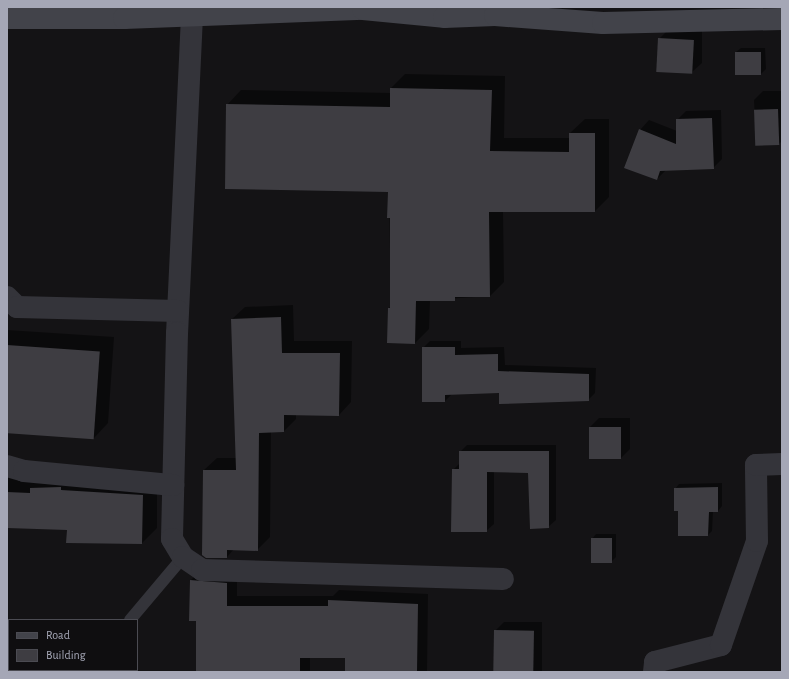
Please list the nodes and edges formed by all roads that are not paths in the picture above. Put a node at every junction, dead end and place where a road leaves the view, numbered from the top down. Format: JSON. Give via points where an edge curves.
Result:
{"nodes":[{"id":1,"x":192,"y":16,"type":"junction"},
{"id":2,"x":7,"y":18,"type":"edge"},
{"id":3,"x":782,"y":19,"type":"edge"},
{"id":4,"x":7,"y":297,"type":"edge"},
{"id":5,"x":178,"y":311,"type":"junction"},
{"id":6,"x":782,"y":464,"type":"edge"},
{"id":7,"x":7,"y":466,"type":"edge"},
{"id":8,"x":173,"y":485,"type":"junction"},
{"id":9,"x":182,"y":557,"type":"junction"},
{"id":10,"x":503,"y":579,"type":"dead end"},
{"id":11,"x":131,"y":619,"type":"edge"},
{"id":12,"x":654,"y":672,"type":"edge"}],
"edges":[{"from":1,"to":2,"type":"street"},
{"from":1,"to":3,"type":"street","via":[[363,9],[444,17],[496,15],[603,23]]},
{"from":1,"to":5,"type":"street"},
{"from":4,"to":5,"type":"street","via":[[17,307]]},
{"from":5,"to":8,"type":"street"},
{"from":6,"to":12,"type":"street","via":[[756,465],[757,541],[720,645],[656,662]]},
{"from":7,"to":8,"type":"street","via":[[24,471]]},
{"from":8,"to":9,"type":"street","via":[[172,539]]},
{"from":9,"to":10,"type":"street","via":[[202,570]]},
{"from":9,"to":11,"type":"lane"}]}
